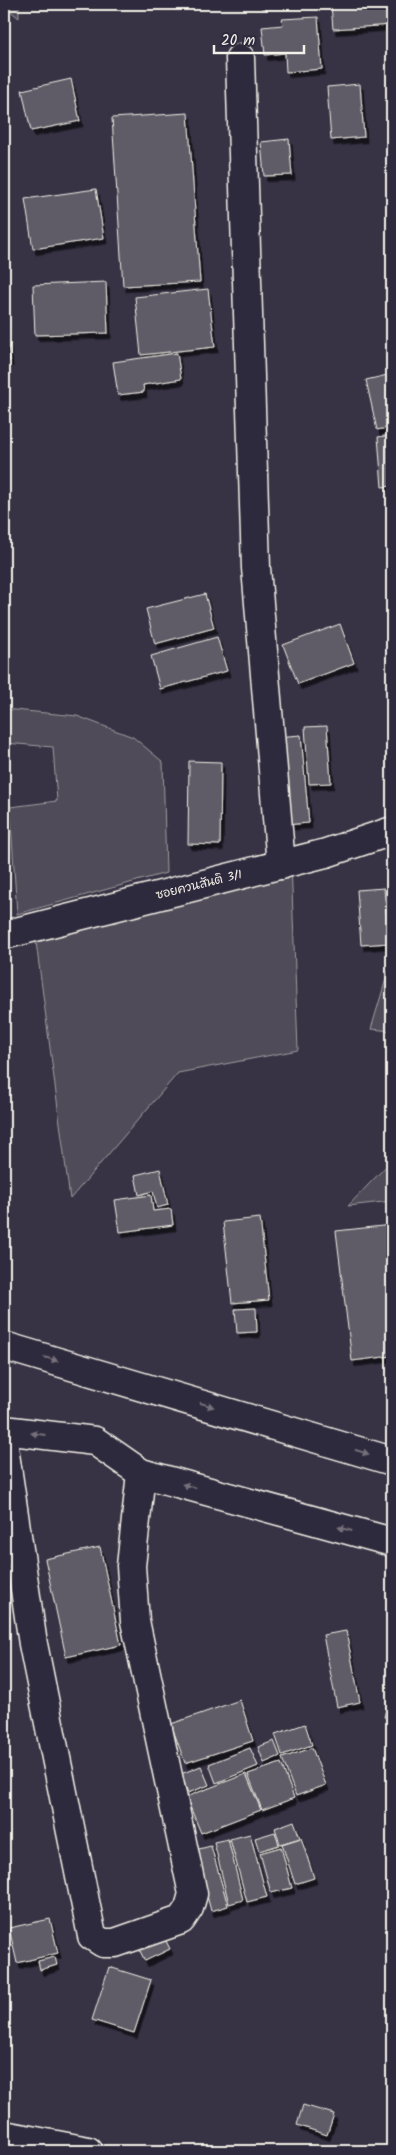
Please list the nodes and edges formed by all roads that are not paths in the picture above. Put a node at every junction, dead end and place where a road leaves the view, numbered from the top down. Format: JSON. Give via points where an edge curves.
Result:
{"nodes":[{"id":1,"x":240,"y":58,"type":"dead end"},
{"id":2,"x":392,"y":831,"type":"edge"},
{"id":3,"x":281,"y":865,"type":"junction"},
{"id":4,"x":4,"y":935,"type":"edge"},
{"id":5,"x":4,"y":1346,"type":"edge"},
{"id":6,"x":4,"y":1430,"type":"edge"},
{"id":7,"x":4,"y":1446,"type":"edge"},
{"id":8,"x":392,"y":1460,"type":"edge"},
{"id":9,"x":141,"y":1472,"type":"junction"},
{"id":10,"x":392,"y":1542,"type":"edge"},
{"id":11,"x":4,"y":2135,"type":"edge"},
{"id":12,"x":88,"y":2151,"type":"edge"}],
"edges":[{"from":1,"to":3,"type":"street","via":[[256,568]]},
{"from":2,"to":3,"type":"street","name":"ซอยควนสันติ 3/1"},
{"from":3,"to":4,"type":"street","name":"ซอยควนสันติ 3/1"},
{"from":5,"to":8,"type":"street","one_way":true},
{"from":9,"to":6,"type":"street","one_way":true,"via":[[95,1441]]},
{"from":7,"to":9,"type":"street","via":[[33,1644],[92,1936],[103,1943],[115,1943],[181,1920],[193,1894],[135,1621],[131,1566]]},
{"from":10,"to":9,"type":"street","one_way":true},
{"from":11,"to":12,"type":"street"}]}
